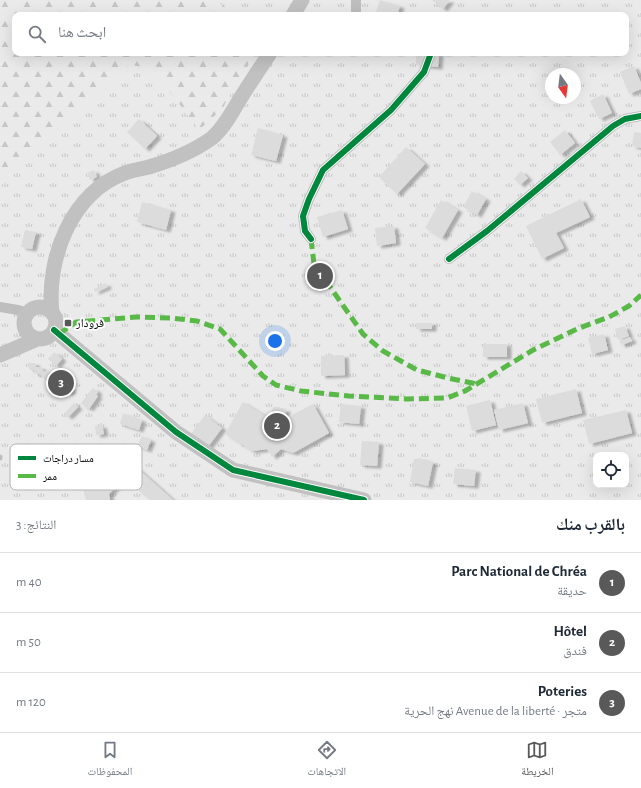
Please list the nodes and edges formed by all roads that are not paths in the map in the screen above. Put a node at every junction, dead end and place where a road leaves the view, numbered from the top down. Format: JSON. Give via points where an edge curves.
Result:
{"nodes":[{"id":1,"x":302,"y":0,"type":"edge"},
{"id":2,"x":356,"y":0,"type":"edge"},
{"id":3,"x":295,"y":12,"type":"edge"},
{"id":4,"x":356,"y":12,"type":"edge"},
{"id":5,"x":268,"y":56,"type":"edge"},
{"id":6,"x":430,"y":56,"type":"edge"},
{"id":7,"x":641,"y":116,"type":"edge"},
{"id":8,"x":311,"y":239,"type":"dead end"},
{"id":9,"x":449,"y":259,"type":"dead end"},
{"id":10,"x":51,"y":284,"type":"junction"},
{"id":11,"x":0,"y":306,"type":"edge"},
{"id":12,"x":32,"y":310,"type":"junction"},
{"id":13,"x":52,"y":313,"type":"junction"},
{"id":14,"x":54,"y":330,"type":"junction"},
{"id":15,"x":37,"y":339,"type":"junction"},
{"id":16,"x":0,"y":355,"type":"edge"},
{"id":17,"x":364,"y":500,"type":"edge"}],
"edges":[{"from":1,"to":3,"type":"main road"},
{"from":2,"to":4,"type":"street"},
{"from":5,"to":10,"type":"main road","via":[[227,121],[212,138],[171,160],[110,180],[94,192],[78,209],[68,227],[55,260]]},
{"from":6,"to":8,"type":"street","via":[[424,72],[391,110],[324,170],[303,216],[305,231]]},
{"from":7,"to":9,"type":"street","via":[[625,118],[613,126],[487,231]]},
{"from":10,"to":12,"type":"main road"},
{"from":10,"to":13,"type":"main road"},
{"from":11,"to":12,"type":"street"},
{"from":12,"to":13,"type":"main road","via":[[43,308]]},
{"from":12,"to":15,"type":"main road","via":[[24,318],[25,329]]},
{"from":13,"to":14,"type":"main road","via":[[55,321]]},
{"from":14,"to":15,"type":"main road","via":[[47,337]]},
{"from":14,"to":17,"type":"main road","via":[[176,432],[233,470]]},
{"from":15,"to":16,"type":"main road"}]}
